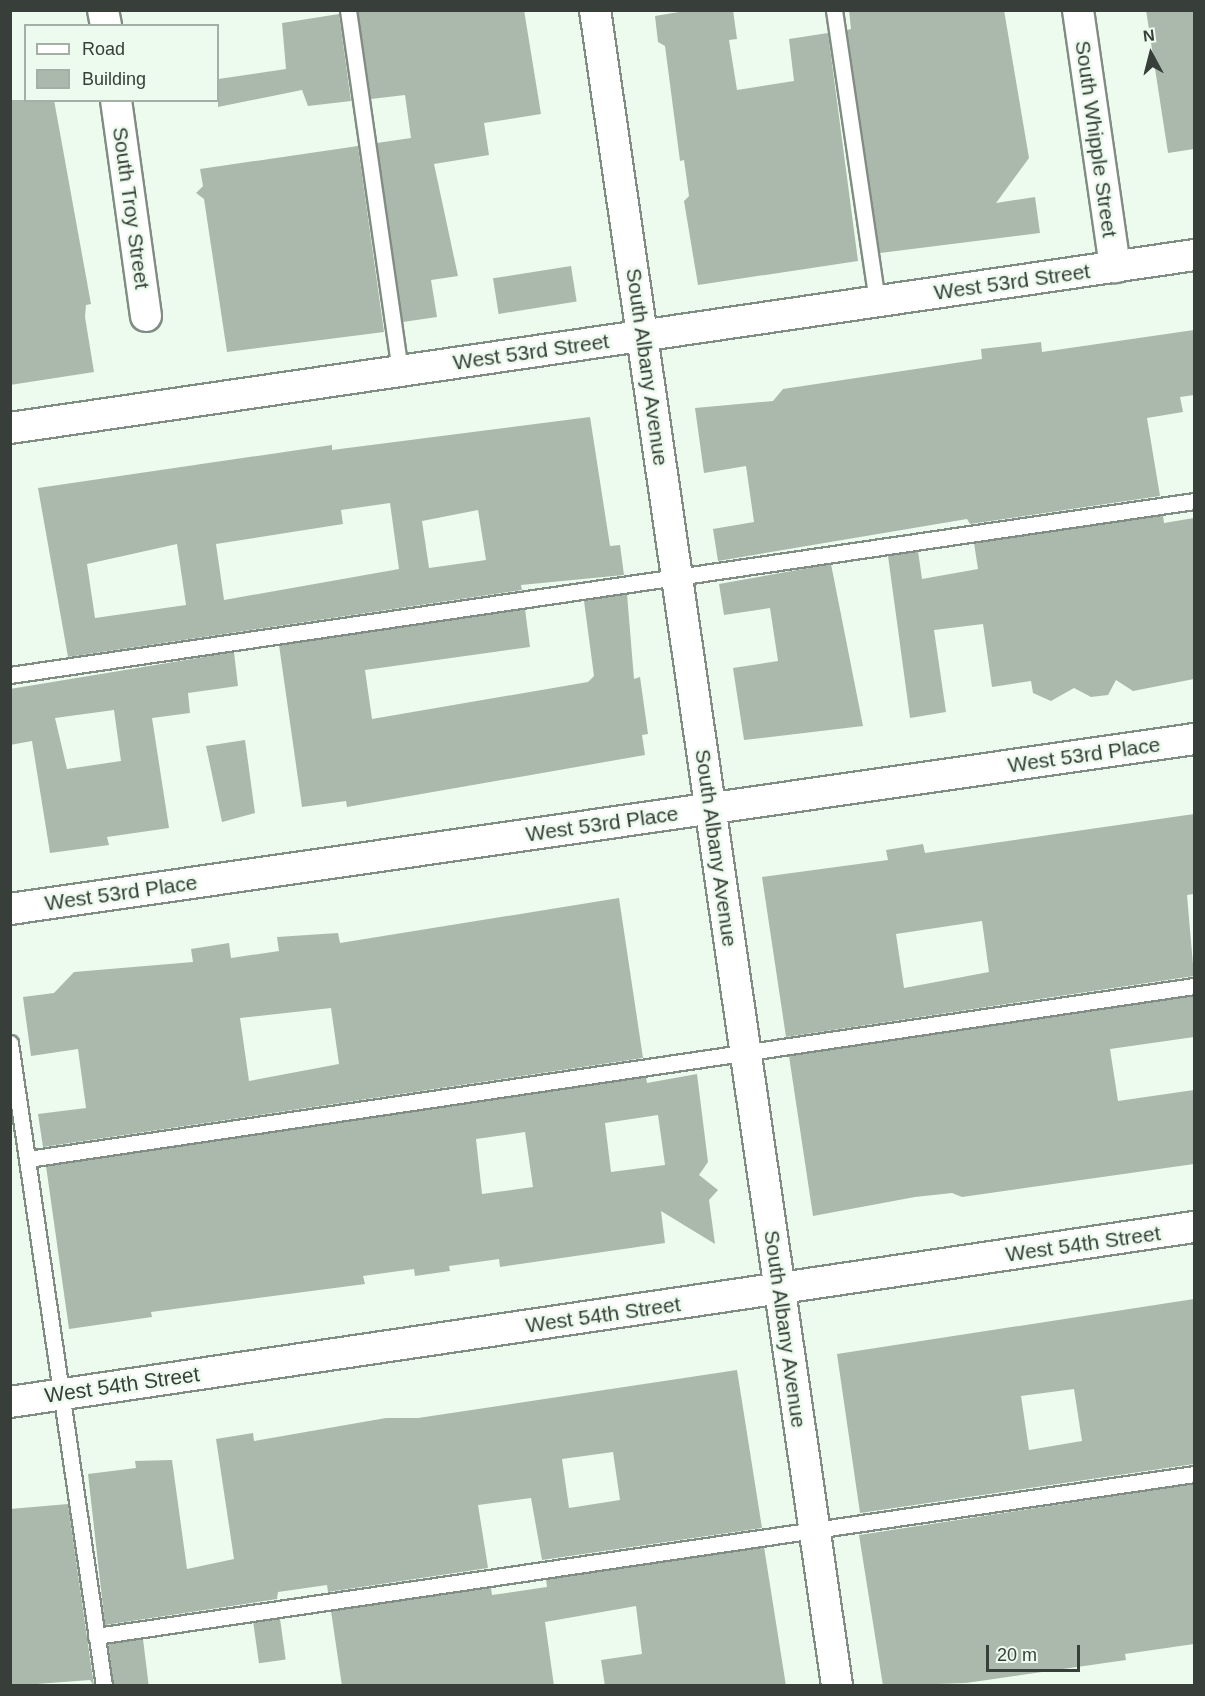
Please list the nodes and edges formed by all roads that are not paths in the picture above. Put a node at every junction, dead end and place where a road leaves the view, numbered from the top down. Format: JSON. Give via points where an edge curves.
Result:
{"nodes":[{"id":1,"x":348,"y":10,"type":"edge"},
{"id":2,"x":595,"y":10,"type":"edge"},
{"id":3,"x":834,"y":10,"type":"edge"},
{"id":4,"x":1078,"y":10,"type":"edge"},
{"id":5,"x":116,"y":102,"type":"edge"},
{"id":6,"x":1194,"y":255,"type":"edge"},
{"id":7,"x":1115,"y":267,"type":"junction"},
{"id":8,"x":877,"y":301,"type":"junction"},
{"id":9,"x":146,"y":316,"type":"dead end"},
{"id":10,"x":642,"y":336,"type":"junction"},
{"id":11,"x":400,"y":371,"type":"junction"},
{"id":12,"x":10,"y":428,"type":"edge"},
{"id":13,"x":1194,"y":501,"type":"edge"},
{"id":14,"x":677,"y":578,"type":"junction"},
{"id":15,"x":10,"y":675,"type":"edge"},
{"id":16,"x":1194,"y":739,"type":"edge"},
{"id":17,"x":710,"y":808,"type":"junction"},
{"id":18,"x":10,"y":909,"type":"edge"},
{"id":19,"x":1194,"y":986,"type":"edge"},
{"id":20,"x":10,"y":1043,"type":"edge"},
{"id":21,"x":745,"y":1052,"type":"junction"},
{"id":22,"x":28,"y":1159,"type":"junction"},
{"id":23,"x":1194,"y":1227,"type":"edge"},
{"id":24,"x":780,"y":1288,"type":"junction"},
{"id":25,"x":62,"y":1394,"type":"junction"},
{"id":26,"x":10,"y":1402,"type":"edge"},
{"id":27,"x":1194,"y":1474,"type":"edge"},
{"id":28,"x":814,"y":1530,"type":"junction"},
{"id":29,"x":96,"y":1636,"type":"junction"},
{"id":30,"x":104,"y":1686,"type":"edge"},
{"id":31,"x":837,"y":1686,"type":"edge"}],
"edges":[{"from":1,"to":11,"type":"lane"},
{"from":2,"to":10,"type":"street","name":"South Albany Avenue"},
{"from":3,"to":8,"type":"lane"},
{"from":4,"to":7,"type":"street","name":"South Whipple Street"},
{"from":5,"to":9,"type":"street","name":"South Troy Street"},
{"from":6,"to":7,"type":"street","name":"West 53rd Street"},
{"from":7,"to":8,"type":"street","name":"West 53rd Street"},
{"from":8,"to":10,"type":"street","name":"West 53rd Street"},
{"from":10,"to":11,"type":"street","name":"West 53rd Street"},
{"from":10,"to":14,"type":"street","name":"South Albany Avenue"},
{"from":11,"to":12,"type":"street","name":"West 53rd Street"},
{"from":13,"to":14,"type":"lane"},
{"from":14,"to":15,"type":"lane"},
{"from":14,"to":17,"type":"street","name":"South Albany Avenue"},
{"from":16,"to":17,"type":"street","name":"West 53rd Place"},
{"from":17,"to":18,"type":"street","name":"West 53rd Place"},
{"from":17,"to":21,"type":"street","name":"South Albany Avenue"},
{"from":19,"to":21,"type":"lane"},
{"from":20,"to":22,"type":"lane"},
{"from":21,"to":22,"type":"lane"},
{"from":21,"to":24,"type":"street","name":"South Albany Avenue"},
{"from":22,"to":25,"type":"lane"},
{"from":23,"to":24,"type":"street","name":"West 54th Street"},
{"from":24,"to":25,"type":"street","name":"West 54th Street"},
{"from":24,"to":28,"type":"street","name":"South Albany Avenue"},
{"from":25,"to":26,"type":"street","name":"West 54th Street"},
{"from":25,"to":29,"type":"lane"},
{"from":27,"to":28,"type":"lane"},
{"from":28,"to":29,"type":"lane"},
{"from":28,"to":31,"type":"street","name":"South Albany Avenue"},
{"from":29,"to":30,"type":"lane"}]}
